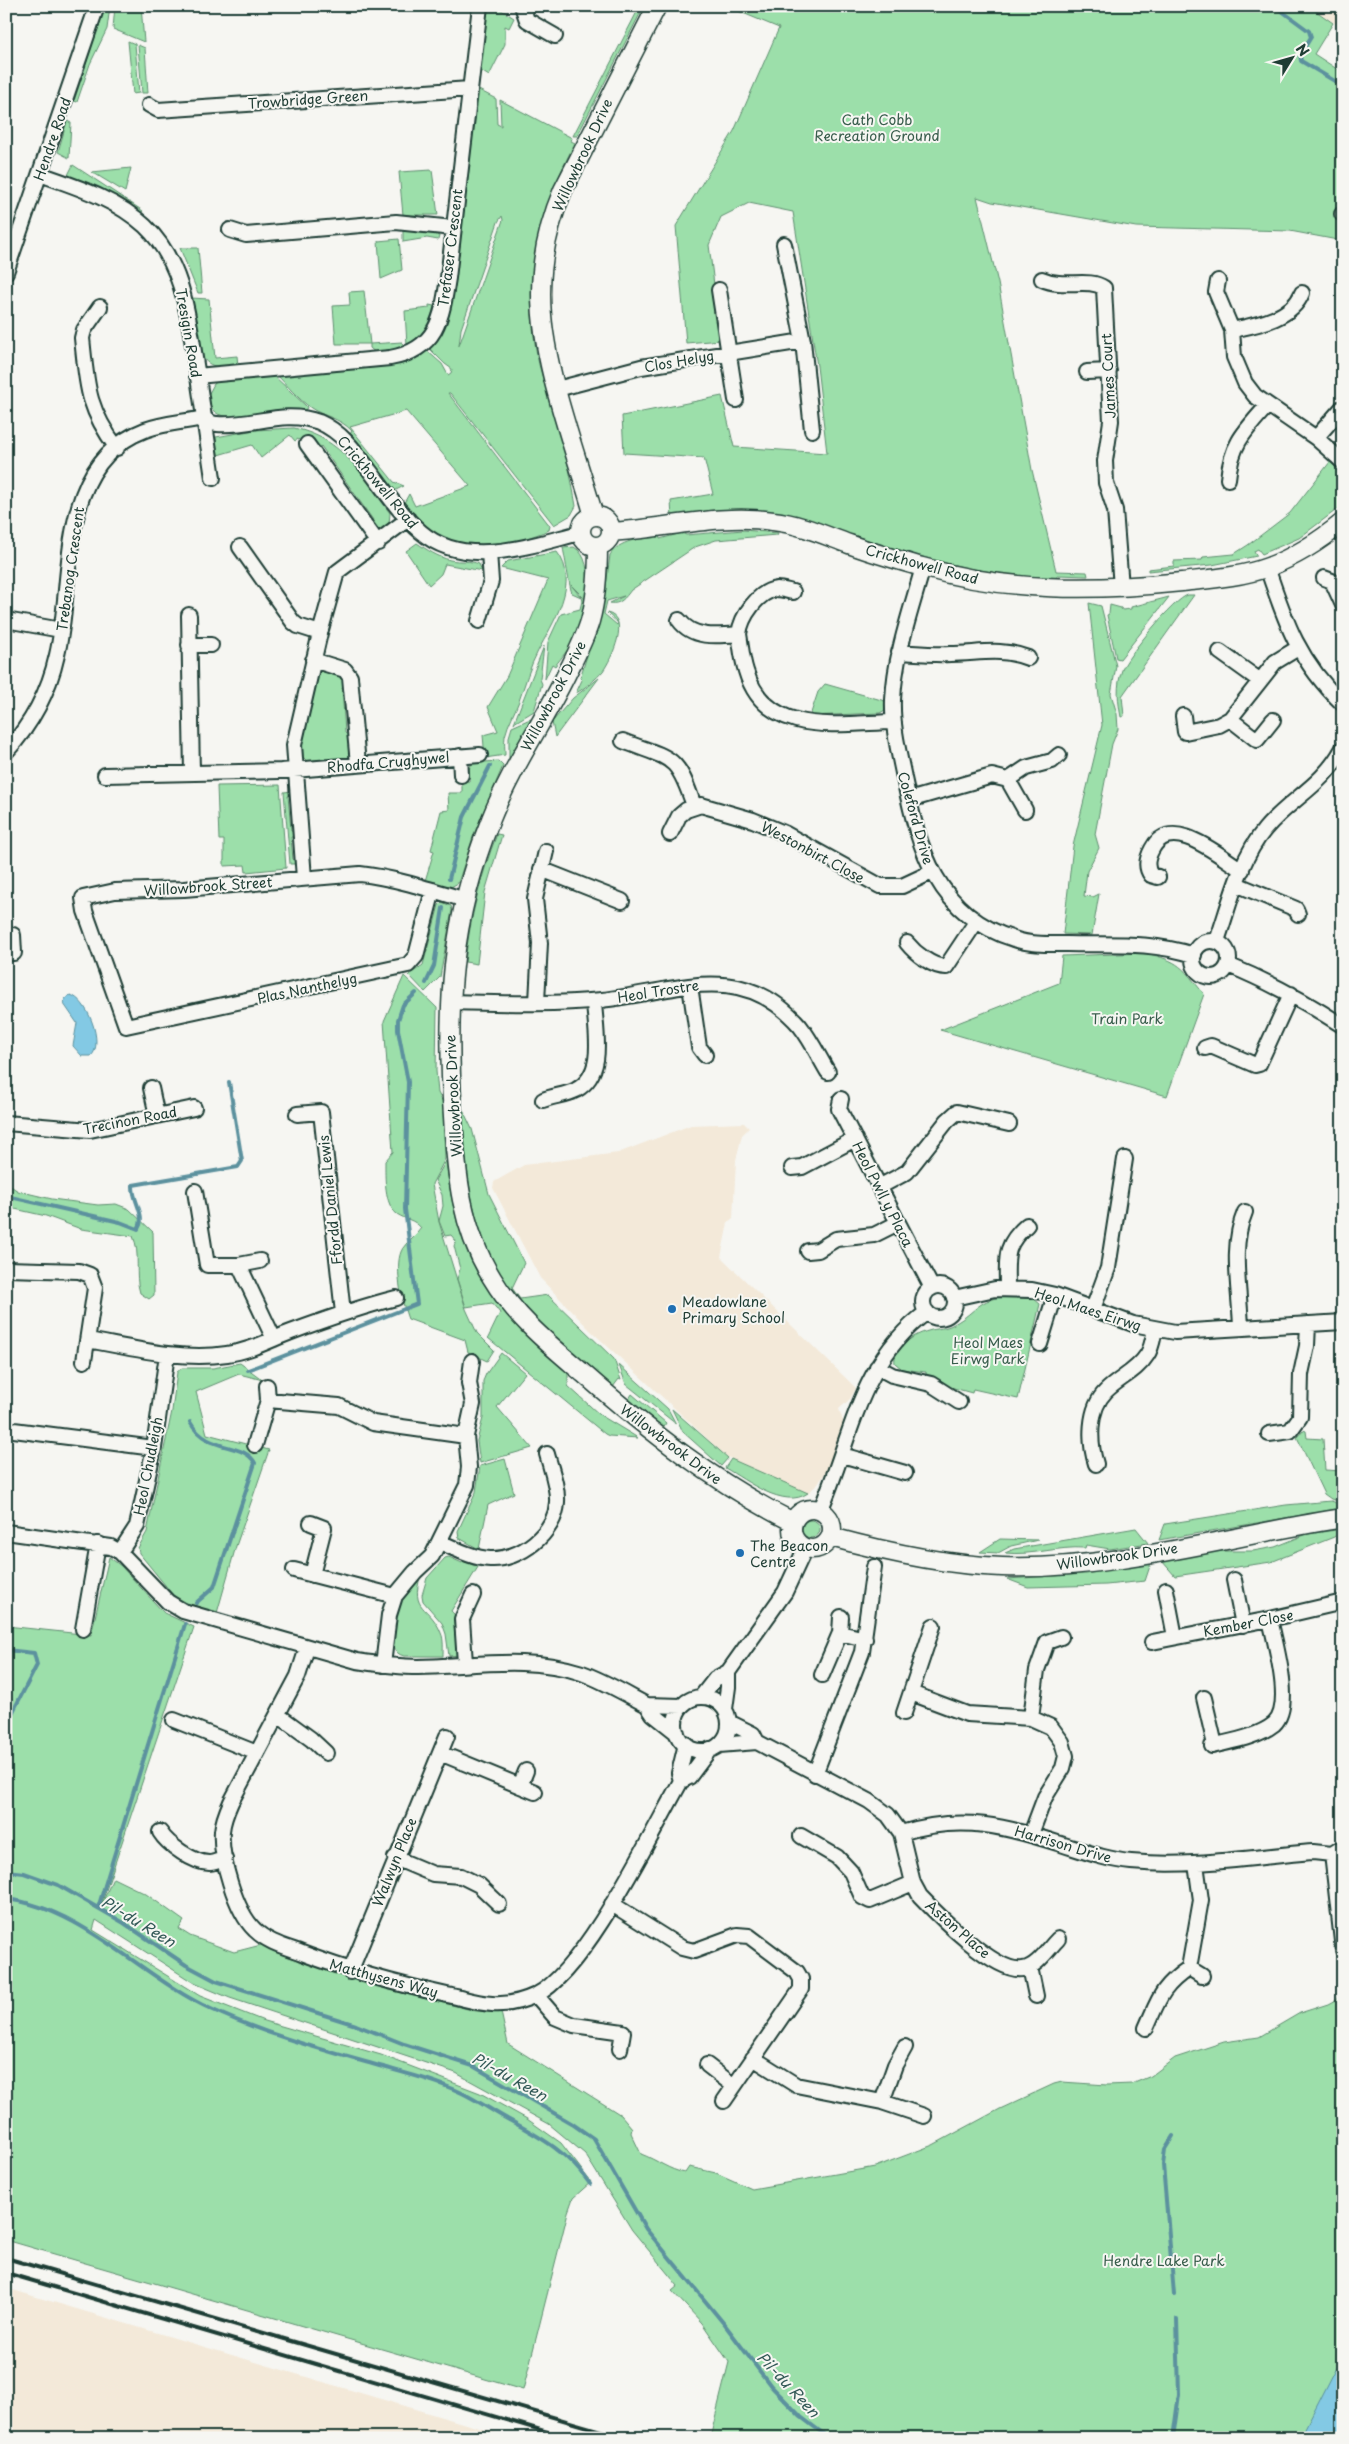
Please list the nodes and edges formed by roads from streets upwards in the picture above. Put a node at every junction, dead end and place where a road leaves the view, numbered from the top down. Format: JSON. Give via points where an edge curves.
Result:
{"nodes":[{"id":1,"x":97,"y":6,"type":"edge"},
{"id":2,"x":480,"y":6,"type":"edge"},
{"id":3,"x":522,"y":6,"type":"edge"},
{"id":4,"x":656,"y":6,"type":"edge"},
{"id":5,"x":555,"y":36,"type":"dead end"},
{"id":6,"x":470,"y":89,"type":"junction"},
{"id":7,"x":148,"y":105,"type":"dead end"},
{"id":8,"x":40,"y":174,"type":"junction"},
{"id":9,"x":453,"y":228,"type":"junction"},
{"id":10,"x":230,"y":230,"type":"dead end"},
{"id":11,"x":784,"y":244,"type":"dead end"},
{"id":12,"x":11,"y":245,"type":"edge"},
{"id":13,"x":6,"y":272,"type":"edge"},
{"id":14,"x":1042,"y":279,"type":"dead end"},
{"id":15,"x":1218,"y":281,"type":"dead end"},
{"id":16,"x":720,"y":290,"type":"dead end"},
{"id":17,"x":1302,"y":293,"type":"dead end"},
{"id":18,"x":100,"y":307,"type":"dead end"},
{"id":19,"x":1232,"y":330,"type":"junction"},
{"id":20,"x":804,"y":342,"type":"junction"},
{"id":21,"x":728,"y":353,"type":"junction"},
{"id":22,"x":1109,"y":371,"type":"junction"},
{"id":23,"x":1087,"y":372,"type":"dead end"},
{"id":24,"x":197,"y":376,"type":"junction"},
{"id":25,"x":557,"y":388,"type":"junction"},
{"id":26,"x":736,"y":400,"type":"dead end"},
{"id":27,"x":1267,"y":406,"type":"junction"},
{"id":28,"x":1343,"y":407,"type":"edge"},
{"id":29,"x":204,"y":418,"type":"junction"},
{"id":30,"x":812,"y":430,"type":"dead end"},
{"id":31,"x":1316,"y":438,"type":"junction"},
{"id":32,"x":307,"y":444,"type":"dead end"},
{"id":33,"x":117,"y":448,"type":"junction"},
{"id":34,"x":1343,"y":462,"type":"edge"},
{"id":35,"x":213,"y":478,"type":"dead end"},
{"id":36,"x":1228,"y":479,"type":"dead end"},
{"id":37,"x":594,"y":516,"type":"junction"},
{"id":38,"x":408,"y":520,"type":"junction"},
{"id":39,"x":1343,"y":522,"type":"edge"},
{"id":40,"x":611,"y":532,"type":"junction"},
{"id":41,"x":580,"y":533,"type":"junction"},
{"id":42,"x":378,"y":543,"type":"junction"},
{"id":43,"x":240,"y":546,"type":"dead end"},
{"id":44,"x":598,"y":546,"type":"junction"},
{"id":45,"x":489,"y":552,"type":"junction"},
{"id":46,"x":923,"y":567,"type":"junction"},
{"id":47,"x":1267,"y":567,"type":"junction"},
{"id":48,"x":1324,"y":578,"type":"dead end"},
{"id":49,"x":1121,"y":587,"type":"junction"},
{"id":50,"x":793,"y":592,"type":"dead end"},
{"id":51,"x":1343,"y":605,"type":"edge"},
{"id":52,"x":189,"y":615,"type":"dead end"},
{"id":53,"x":6,"y":620,"type":"edge"},
{"id":54,"x":679,"y":620,"type":"dead end"},
{"id":55,"x":479,"y":622,"type":"dead end"},
{"id":56,"x":61,"y":630,"type":"junction"},
{"id":57,"x":320,"y":633,"type":"junction"},
{"id":58,"x":739,"y":634,"type":"junction"},
{"id":59,"x":189,"y":645,"type":"junction"},
{"id":60,"x":211,"y":645,"type":"dead end"},
{"id":61,"x":1298,"y":648,"type":"junction"},
{"id":62,"x":899,"y":652,"type":"junction"},
{"id":63,"x":1220,"y":652,"type":"dead end"},
{"id":64,"x":1028,"y":658,"type":"dead end"},
{"id":65,"x":313,"y":660,"type":"junction"},
{"id":66,"x":1259,"y":680,"type":"junction"},
{"id":67,"x":1343,"y":704,"type":"edge"},
{"id":68,"x":1183,"y":716,"type":"dead end"},
{"id":69,"x":1230,"y":719,"type":"junction"},
{"id":70,"x":1274,"y":720,"type":"dead end"},
{"id":71,"x":894,"y":722,"type":"junction"},
{"id":72,"x":623,"y":741,"type":"dead end"},
{"id":73,"x":1343,"y":748,"type":"edge"},
{"id":74,"x":6,"y":752,"type":"edge"},
{"id":75,"x":480,"y":754,"type":"dead end"},
{"id":76,"x":1059,"y":755,"type":"dead end"},
{"id":77,"x":460,"y":756,"type":"junction"},
{"id":78,"x":358,"y":764,"type":"junction"},
{"id":79,"x":295,"y":770,"type":"junction"},
{"id":80,"x":192,"y":772,"type":"junction"},
{"id":81,"x":105,"y":775,"type":"dead end"},
{"id":82,"x":461,"y":776,"type":"dead end"},
{"id":83,"x":1008,"y":780,"type":"junction"},
{"id":84,"x":909,"y":800,"type":"junction"},
{"id":85,"x":694,"y":806,"type":"junction"},
{"id":86,"x":1025,"y":810,"type":"dead end"},
{"id":87,"x":670,"y":834,"type":"dead end"},
{"id":88,"x":546,"y":851,"type":"dead end"},
{"id":89,"x":541,"y":868,"type":"junction"},
{"id":90,"x":1242,"y":870,"type":"junction"},
{"id":91,"x":932,"y":872,"type":"junction"},
{"id":92,"x":1158,"y":877,"type":"dead end"},
{"id":93,"x":304,"y":878,"type":"junction"},
{"id":94,"x":1236,"y":884,"type":"junction"},
{"id":95,"x":433,"y":890,"type":"junction"},
{"id":96,"x":466,"y":900,"type":"junction"},
{"id":97,"x":622,"y":901,"type":"dead end"},
{"id":98,"x":1298,"y":914,"type":"dead end"},
{"id":99,"x":976,"y":922,"type":"junction"},
{"id":100,"x":14,"y":935,"type":"dead end"},
{"id":101,"x":1216,"y":942,"type":"junction"},
{"id":102,"x":907,"y":943,"type":"dead end"},
{"id":103,"x":6,"y":953,"type":"edge"},
{"id":104,"x":1194,"y":955,"type":"junction"},
{"id":105,"x":1228,"y":966,"type":"junction"},
{"id":106,"x":690,"y":986,"type":"junction"},
{"id":107,"x":1291,"y":994,"type":"junction"},
{"id":108,"x":594,"y":1001,"type":"junction"},
{"id":109,"x":450,"y":1002,"type":"junction"},
{"id":110,"x":537,"y":1002,"type":"junction"},
{"id":111,"x":126,"y":1026,"type":"joint"},
{"id":112,"x":1343,"y":1026,"type":"edge"},
{"id":113,"x":1205,"y":1048,"type":"dead end"},
{"id":114,"x":705,"y":1056,"type":"dead end"},
{"id":115,"x":828,"y":1072,"type":"dead end"},
{"id":116,"x":151,"y":1088,"type":"dead end"},
{"id":117,"x":841,"y":1099,"type":"dead end"},
{"id":118,"x":543,"y":1100,"type":"dead end"},
{"id":119,"x":194,"y":1108,"type":"dead end"},
{"id":120,"x":297,"y":1114,"type":"dead end"},
{"id":121,"x":157,"y":1116,"type":"junction"},
{"id":122,"x":6,"y":1123,"type":"edge"},
{"id":123,"x":1009,"y":1124,"type":"dead end"},
{"id":124,"x":854,"y":1139,"type":"junction"},
{"id":125,"x":1125,"y":1159,"type":"dead end"},
{"id":126,"x":792,"y":1168,"type":"dead end"},
{"id":127,"x":879,"y":1187,"type":"junction"},
{"id":128,"x":195,"y":1191,"type":"dead end"},
{"id":129,"x":1245,"y":1212,"type":"dead end"},
{"id":130,"x":898,"y":1223,"type":"junction"},
{"id":131,"x":1027,"y":1224,"type":"dead end"},
{"id":132,"x":808,"y":1251,"type":"dead end"},
{"id":133,"x":260,"y":1261,"type":"dead end"},
{"id":134,"x":239,"y":1265,"type":"junction"},
{"id":135,"x":6,"y":1269,"type":"edge"},
{"id":136,"x":932,"y":1288,"type":"junction"},
{"id":137,"x":1007,"y":1288,"type":"junction"},
{"id":138,"x":1055,"y":1295,"type":"junction"},
{"id":139,"x":396,"y":1298,"type":"dead end"},
{"id":140,"x":954,"y":1298,"type":"junction"},
{"id":141,"x":1092,"y":1309,"type":"junction"},
{"id":142,"x":927,"y":1312,"type":"junction"},
{"id":143,"x":342,"y":1313,"type":"junction"},
{"id":144,"x":1343,"y":1322,"type":"edge"},
{"id":145,"x":1308,"y":1324,"type":"junction"},
{"id":146,"x":1241,"y":1328,"type":"junction"},
{"id":147,"x":1155,"y":1329,"type":"junction"},
{"id":148,"x":274,"y":1339,"type":"junction"},
{"id":149,"x":88,"y":1340,"type":"junction"},
{"id":150,"x":1040,"y":1344,"type":"dead end"},
{"id":151,"x":166,"y":1354,"type":"junction"},
{"id":152,"x":84,"y":1361,"type":"dead end"},
{"id":153,"x":472,"y":1361,"type":"dead end"},
{"id":154,"x":877,"y":1367,"type":"junction"},
{"id":155,"x":959,"y":1402,"type":"dead end"},
{"id":156,"x":6,"y":1429,"type":"edge"},
{"id":157,"x":1269,"y":1434,"type":"dead end"},
{"id":158,"x":466,"y":1436,"type":"junction"},
{"id":159,"x":255,"y":1445,"type":"dead end"},
{"id":160,"x":154,"y":1448,"type":"junction"},
{"id":161,"x":547,"y":1454,"type":"dead end"},
{"id":162,"x":842,"y":1456,"type":"junction"},
{"id":163,"x":1096,"y":1464,"type":"dead end"},
{"id":164,"x":905,"y":1474,"type":"dead end"},
{"id":165,"x":820,"y":1511,"type":"junction"},
{"id":166,"x":1343,"y":1518,"type":"edge"},
{"id":167,"x":793,"y":1522,"type":"junction"},
{"id":168,"x":310,"y":1523,"type":"dead end"},
{"id":169,"x":6,"y":1532,"type":"edge"},
{"id":170,"x":831,"y":1537,"type":"junction"},
{"id":171,"x":440,"y":1542,"type":"junction"},
{"id":172,"x":98,"y":1544,"type":"junction"},
{"id":173,"x":805,"y":1549,"type":"junction"},
{"id":174,"x":120,"y":1552,"type":"junction"},
{"id":175,"x":874,"y":1567,"type":"dead end"},
{"id":176,"x":294,"y":1570,"type":"dead end"},
{"id":177,"x":312,"y":1575,"type":"junction"},
{"id":178,"x":1234,"y":1580,"type":"dead end"},
{"id":179,"x":1166,"y":1590,"type":"dead end"},
{"id":180,"x":473,"y":1595,"type":"dead end"},
{"id":181,"x":395,"y":1596,"type":"junction"},
{"id":182,"x":1343,"y":1602,"type":"edge"},
{"id":183,"x":841,"y":1617,"type":"dead end"},
{"id":184,"x":1270,"y":1619,"type":"junction"},
{"id":185,"x":1243,"y":1625,"type":"junction"},
{"id":186,"x":934,"y":1626,"type":"dead end"},
{"id":187,"x":83,"y":1629,"type":"dead end"},
{"id":188,"x":840,"y":1633,"type":"junction"},
{"id":189,"x":1061,"y":1637,"type":"dead end"},
{"id":190,"x":1175,"y":1638,"type":"junction"},
{"id":191,"x":864,"y":1640,"type":"junction"},
{"id":192,"x":1152,"y":1642,"type":"dead end"},
{"id":193,"x":307,"y":1648,"type":"junction"},
{"id":194,"x":465,"y":1663,"type":"junction"},
{"id":195,"x":383,"y":1665,"type":"junction"},
{"id":196,"x":728,"y":1672,"type":"junction"},
{"id":197,"x":822,"y":1675,"type":"dead end"},
{"id":198,"x":911,"y":1693,"type":"junction"},
{"id":199,"x":701,"y":1697,"type":"junction"},
{"id":200,"x":1204,"y":1698,"type":"dead end"},
{"id":201,"x":647,"y":1705,"type":"junction"},
{"id":202,"x":682,"y":1706,"type":"junction"},
{"id":203,"x":904,"y":1713,"type":"dead end"},
{"id":204,"x":278,"y":1715,"type":"junction"},
{"id":205,"x":727,"y":1716,"type":"junction"},
{"id":206,"x":1031,"y":1718,"type":"junction"},
{"id":207,"x":174,"y":1720,"type":"dead end"},
{"id":208,"x":677,"y":1733,"type":"junction"},
{"id":209,"x":446,"y":1736,"type":"dead end"},
{"id":210,"x":757,"y":1742,"type":"junction"},
{"id":211,"x":686,"y":1744,"type":"junction"},
{"id":212,"x":714,"y":1747,"type":"junction"},
{"id":213,"x":257,"y":1753,"type":"junction"},
{"id":214,"x":326,"y":1753,"type":"dead end"},
{"id":215,"x":440,"y":1753,"type":"junction"},
{"id":216,"x":526,"y":1771,"type":"dead end"},
{"id":217,"x":815,"y":1774,"type":"junction"},
{"id":218,"x":681,"y":1780,"type":"junction"},
{"id":219,"x":520,"y":1786,"type":"junction"},
{"id":220,"x":536,"y":1792,"type":"dead end"},
{"id":221,"x":160,"y":1832,"type":"dead end"},
{"id":222,"x":901,"y":1833,"type":"junction"},
{"id":223,"x":1031,"y":1834,"type":"junction"},
{"id":224,"x":801,"y":1836,"type":"dead end"},
{"id":225,"x":1337,"y":1850,"type":"edge"},
{"id":226,"x":395,"y":1858,"type":"junction"},
{"id":227,"x":225,"y":1859,"type":"junction"},
{"id":228,"x":1196,"y":1864,"type":"junction"},
{"id":229,"x":913,"y":1883,"type":"junction"},
{"id":230,"x":499,"y":1904,"type":"dead end"},
{"id":231,"x":612,"y":1904,"type":"junction"},
{"id":232,"x":1058,"y":1939,"type":"dead end"},
{"id":233,"x":1343,"y":1950,"type":"edge"},
{"id":234,"x":1030,"y":1967,"type":"junction"},
{"id":235,"x":1188,"y":1968,"type":"junction"},
{"id":236,"x":350,"y":1972,"type":"junction"},
{"id":237,"x":1202,"y":1976,"type":"dead end"},
{"id":238,"x":536,"y":1995,"type":"junction"},
{"id":239,"x":1036,"y":1996,"type":"dead end"},
{"id":240,"x":1146,"y":2028,"type":"dead end"},
{"id":241,"x":905,"y":2047,"type":"dead end"},
{"id":242,"x":620,"y":2049,"type":"dead end"},
{"id":243,"x":753,"y":2058,"type":"junction"},
{"id":244,"x":706,"y":2065,"type":"dead end"},
{"id":245,"x":734,"y":2086,"type":"junction"},
{"id":246,"x":724,"y":2101,"type":"dead end"},
{"id":247,"x":882,"y":2102,"type":"junction"},
{"id":248,"x":924,"y":2116,"type":"dead end"}],
"edges":[{"from":1,"to":8,"type":"street","name":"Hendre Road"},
{"from":2,"to":6,"type":"street","name":"Trefaser Crescent"},
{"from":3,"to":5,"type":"street","via":[[527,20]]},
{"from":4,"to":25,"type":"street","name":"Willowbrook Drive","via":[[569,176],[551,221],[543,259],[541,294],[545,339]]},
{"from":6,"to":7,"type":"street","name":"Trowbridge Green","via":[[158,110]]},
{"from":6,"to":9,"type":"street","name":"Trefaser Crescent"},
{"from":8,"to":12,"type":"street","name":"Hendre Road"},
{"from":8,"to":24,"type":"street","name":"Tresigin Road","via":[[90,192],[124,210],[157,240],[174,267],[185,297]]},
{"from":9,"to":10,"type":"street","via":[[396,222],[246,235]]},
{"from":9,"to":24,"type":"street","name":"Trefaser Crescent","via":[[443,309],[431,337],[416,350],[390,358]]},
{"from":11,"to":20,"type":"street"},
{"from":12,"to":13,"type":"street","name":"Hendre Road"},
{"from":14,"to":22,"type":"street","name":"James Court","via":[[1054,284],[1096,283],[1104,288]]},
{"from":15,"to":19,"type":"street","via":[[1216,292]]},
{"from":16,"to":21,"type":"street"},
{"from":17,"to":19,"type":"street","via":[[1299,302],[1274,319]]},
{"from":18,"to":33,"type":"street","via":[[82,338],[88,393],[99,423]]},
{"from":19,"to":27,"type":"street","via":[[1234,357],[1240,371],[1255,396]]},
{"from":20,"to":21,"type":"street","name":"Clos Helyg"},
{"from":20,"to":30,"type":"street"},
{"from":21,"to":25,"type":"street","name":"Clos Helyg","via":[[641,367]]},
{"from":21,"to":26,"type":"street"},
{"from":22,"to":23,"type":"street"},
{"from":22,"to":49,"type":"street","name":"James Court","via":[[1111,421],[1105,461],[1106,483],[1115,510]]},
{"from":24,"to":29,"type":"street","name":"Tresigin Road"},
{"from":25,"to":37,"type":"street","name":"Willowbrook Drive"},
{"from":27,"to":31,"type":"street"},
{"from":27,"to":36,"type":"street","via":[[1232,451]]},
{"from":28,"to":31,"type":"street"},
{"from":29,"to":33,"type":"street","name":"Trebanog Crescent","via":[[144,431]]},
{"from":29,"to":35,"type":"street","name":"Tresigin Road"},
{"from":29,"to":38,"type":"street","name":"Crickhowell Road","via":[[217,424],[289,417],[308,419],[326,426],[350,445]]},
{"from":31,"to":34,"type":"street"},
{"from":32,"to":42,"type":"street"},
{"from":33,"to":56,"type":"street","name":"Trebanog Crescent","via":[[96,469],[81,497]]},
{"from":37,"to":40,"type":"street","via":[[604,518]]},
{"from":37,"to":41,"type":"street","via":[[585,520]]},
{"from":38,"to":42,"type":"street"},
{"from":38,"to":45,"type":"street","name":"Crickhowell Road","via":[[425,536],[440,544],[462,551]]},
{"from":39,"to":47,"type":"street","name":"Crickhowell Road","via":[[1310,546]]},
{"from":40,"to":44,"type":"street","via":[[607,541]]},
{"from":40,"to":46,"type":"street","name":"Crickhowell Road","via":[[718,520],[771,520],[822,533]]},
{"from":41,"to":44,"type":"street","via":[[588,544]]},
{"from":41,"to":45,"type":"street","name":"Crickhowell Road"},
{"from":42,"to":57,"type":"street","via":[[337,572]]},
{"from":43,"to":57,"type":"street","via":[[293,622]]},
{"from":44,"to":96,"type":"street","name":"Willowbrook Drive","via":[[597,585],[587,630],[493,815]]},
{"from":45,"to":55,"type":"street","via":[[492,581]]},
{"from":46,"to":49,"type":"street","name":"Crickhowell Road","via":[[1013,585],[1075,589]]},
{"from":46,"to":62,"type":"street","name":"Coleford Drive"},
{"from":47,"to":49,"type":"street","name":"Crickhowell Road","via":[[1226,576]]},
{"from":47,"to":61,"type":"street"},
{"from":48,"to":51,"type":"street","via":[[1332,581]]},
{"from":50,"to":58,"type":"street","via":[[777,590],[762,596],[746,614]]},
{"from":52,"to":59,"type":"street"},
{"from":53,"to":56,"type":"street"},
{"from":54,"to":58,"type":"street","via":[[685,628],[697,634]]},
{"from":56,"to":74,"type":"street","name":"Trebanog Crescent","via":[[58,655],[49,683],[19,738]]},
{"from":57,"to":65,"type":"street"},
{"from":58,"to":71,"type":"street","via":[[746,671],[755,691],[785,717],[817,725]]},
{"from":59,"to":60,"type":"street"},
{"from":59,"to":80,"type":"street"},
{"from":61,"to":66,"type":"street","via":[[1275,662]]},
{"from":61,"to":67,"type":"street","via":[[1321,683]]},
{"from":62,"to":64,"type":"street","via":[[951,654],[988,651],[1015,653]]},
{"from":62,"to":71,"type":"street","name":"Coleford Drive","via":[[893,700]]},
{"from":63,"to":66,"type":"street"},
{"from":65,"to":78,"type":"street","via":[[345,670],[350,676]]},
{"from":65,"to":79,"type":"street","via":[[294,745]]},
{"from":66,"to":69,"type":"street"},
{"from":68,"to":69,"type":"street","via":[[1185,732],[1219,726]]},
{"from":69,"to":70,"type":"street","via":[[1257,740]]},
{"from":71,"to":84,"type":"street","name":"Coleford Drive"},
{"from":72,"to":85,"type":"street","via":[[657,752],[672,762],[685,780]]},
{"from":73,"to":90,"type":"street","via":[[1320,780],[1266,827]]},
{"from":75,"to":77,"type":"street","name":"Rhodfa Crughywel"},
{"from":76,"to":83,"type":"street","via":[[1052,761],[1026,768]]},
{"from":77,"to":78,"type":"street","name":"Rhodfa Crughywel"},
{"from":77,"to":82,"type":"street"},
{"from":78,"to":79,"type":"street","name":"Rhodfa Crughywel"},
{"from":79,"to":80,"type":"street","name":"Rhodfa Crughywel"},
{"from":79,"to":93,"type":"street"},
{"from":80,"to":81,"type":"street","name":"Rhodfa Crughywel"},
{"from":83,"to":84,"type":"street","via":[[992,776]]},
{"from":83,"to":86,"type":"street"},
{"from":84,"to":91,"type":"street","name":"Coleford Drive"},
{"from":85,"to":87,"type":"street","via":[[680,816]]},
{"from":85,"to":91,"type":"street","name":"Westonbirt Close","via":[[713,807],[784,833],[880,886],[902,886]]},
{"from":88,"to":89,"type":"street"},
{"from":89,"to":97,"type":"street"},
{"from":89,"to":110,"type":"street","via":[[535,899],[540,943]]},
{"from":90,"to":92,"type":"street","via":[[1188,837],[1171,834],[1158,840],[1148,858],[1147,870],[1150,875]]},
{"from":90,"to":94,"type":"street"},
{"from":91,"to":99,"type":"street","name":"Coleford Drive","via":[[956,906]]},
{"from":93,"to":95,"type":"street","name":"Willowbrook Street","via":[[360,874]]},
{"from":93,"to":111,"type":"street","name":"Willowbrook Street","via":[[184,890],[115,891],[78,900],[85,910]]},
{"from":94,"to":98,"type":"street","via":[[1296,909]]},
{"from":94,"to":101,"type":"street"},
{"from":95,"to":96,"type":"street","name":"Willowbrook Street"},
{"from":95,"to":111,"type":"street","name":"Plas Nanthelyg","via":[[416,956],[408,965]]},
{"from":96,"to":109,"type":"street","name":"Willowbrook Drive"},
{"from":99,"to":102,"type":"street","via":[[946,967],[940,967],[914,951]]},
{"from":99,"to":104,"type":"street","name":"Coleford Drive","via":[[1016,940],[1039,944],[1143,944]]},
{"from":100,"to":103,"type":"street","via":[[14,953]]},
{"from":101,"to":104,"type":"street","via":[[1200,944]]},
{"from":101,"to":105,"type":"street","via":[[1226,949]]},
{"from":104,"to":105,"type":"street","via":[[1195,968],[1205,976],[1220,975]]},
{"from":105,"to":107,"type":"street"},
{"from":106,"to":108,"type":"street","name":"Heol Trostre"},
{"from":106,"to":114,"type":"street","via":[[699,1047]]},
{"from":106,"to":115,"type":"street","name":"Heol Trostre","via":[[727,984],[766,998],[801,1027]]},
{"from":107,"to":112,"type":"street"},
{"from":107,"to":113,"type":"street","via":[[1258,1064],[1211,1046]]},
{"from":108,"to":110,"type":"street","name":"Heol Trostre"},
{"from":108,"to":118,"type":"street","via":[[597,1056],[590,1077],[575,1090]]},
{"from":109,"to":110,"type":"street","name":"Heol Trostre"},
{"from":109,"to":167,"type":"street","name":"Willowbrook Drive","via":[[452,1107],[462,1204],[474,1244],[500,1292],[534,1330],[672,1448],[743,1496]]},
{"from":116,"to":121,"type":"street"},
{"from":117,"to":124,"type":"street","name":"Heol Pwll y Placa","via":[[839,1109]]},
{"from":119,"to":121,"type":"street","name":"Trecinon Road"},
{"from":120,"to":143,"type":"street","name":"Ffordd Daniel Lewis","via":[[321,1112]]},
{"from":121,"to":122,"type":"street","name":"Trecinon Road","via":[[90,1130]]},
{"from":123,"to":127,"type":"street","via":[[957,1112],[907,1172]]},
{"from":124,"to":126,"type":"street"},
{"from":124,"to":127,"type":"street","name":"Heol Pwll y Placa"},
{"from":125,"to":141,"type":"street","via":[[1108,1268]]},
{"from":127,"to":130,"type":"street","name":"Heol Pwll y Placa"},
{"from":128,"to":134,"type":"street","via":[[206,1265]]},
{"from":129,"to":146,"type":"street","via":[[1238,1226],[1237,1243]]},
{"from":130,"to":132,"type":"street","via":[[874,1235],[836,1239],[818,1250]]},
{"from":130,"to":136,"type":"street","name":"Heol Pwll y Placa"},
{"from":131,"to":137,"type":"street","via":[[1008,1247]]},
{"from":133,"to":134,"type":"street"},
{"from":134,"to":148,"type":"street"},
{"from":135,"to":149,"type":"street","via":[[86,1272],[95,1288]]},
{"from":136,"to":140,"type":"street","via":[[944,1287]]},
{"from":136,"to":142,"type":"street","via":[[924,1296]]},
{"from":137,"to":138,"type":"street","name":"Heol Maes Eirwg"},
{"from":137,"to":140,"type":"street","name":"Heol Maes Eirwg"},
{"from":138,"to":141,"type":"street","name":"Heol Maes Eirwg"},
{"from":138,"to":150,"type":"street"},
{"from":139,"to":143,"type":"street"},
{"from":140,"to":142,"type":"street","via":[[954,1307],[946,1316],[935,1317]]},
{"from":141,"to":147,"type":"street","name":"Heol Maes Eirwg","via":[[1115,1319]]},
{"from":142,"to":154,"type":"street","via":[[895,1340]]},
{"from":143,"to":148,"type":"street"},
{"from":144,"to":145,"type":"street","name":"Heol Maes Eirwg"},
{"from":145,"to":146,"type":"street","name":"Heol Maes Eirwg"},
{"from":145,"to":157,"type":"street","via":[[1301,1374],[1300,1417],[1290,1431]]},
{"from":146,"to":147,"type":"street","name":"Heol Maes Eirwg","via":[[1175,1332]]},
{"from":147,"to":163,"type":"street","via":[[1148,1354],[1106,1391],[1096,1408],[1091,1449]]},
{"from":148,"to":151,"type":"street","via":[[228,1354]]},
{"from":149,"to":151,"type":"street"},
{"from":149,"to":152,"type":"street"},
{"from":151,"to":160,"type":"street","name":"Heol Chudleigh"},
{"from":153,"to":158,"type":"street","via":[[469,1384],[473,1404]]},
{"from":154,"to":155,"type":"street","via":[[892,1375],[931,1384]]},
{"from":154,"to":162,"type":"street","via":[[861,1397]]},
{"from":156,"to":160,"type":"street"},
{"from":158,"to":159,"type":"street","via":[[373,1423],[338,1406],[268,1393]]},
{"from":158,"to":171,"type":"street","via":[[467,1485]]},
{"from":160,"to":174,"type":"street","name":"Heol Chudleigh","via":[[136,1526]]},
{"from":161,"to":171,"type":"street","via":[[557,1505],[540,1538],[516,1554],[492,1559],[471,1555]]},
{"from":162,"to":164,"type":"street"},
{"from":162,"to":165,"type":"street"},
{"from":165,"to":167,"type":"street","via":[[806,1509]]},
{"from":165,"to":170,"type":"street","via":[[832,1525]]},
{"from":166,"to":170,"type":"street","name":"Willowbrook Drive","via":[[1106,1561],[1026,1567],[958,1563],[872,1548]]},
{"from":167,"to":173,"type":"street","via":[[793,1537]]},
{"from":168,"to":177,"type":"street","via":[[324,1528]]},
{"from":169,"to":172,"type":"street"},
{"from":170,"to":173,"type":"street","via":[[818,1549]]},
{"from":171,"to":181,"type":"street","via":[[432,1556]]},
{"from":172,"to":174,"type":"street"},
{"from":172,"to":187,"type":"street"},
{"from":173,"to":196,"type":"street","via":[[785,1592]]},
{"from":174,"to":193,"type":"street","via":[[168,1602],[183,1611]]},
{"from":175,"to":191,"type":"street"},
{"from":176,"to":177,"type":"street"},
{"from":177,"to":181,"type":"street"},
{"from":178,"to":185,"type":"street"},
{"from":179,"to":190,"type":"street"},
{"from":180,"to":194,"type":"street","via":[[462,1619]]},
{"from":181,"to":195,"type":"street","via":[[389,1615]]},
{"from":182,"to":184,"type":"street","name":"Kember Close"},
{"from":183,"to":188,"type":"street"},
{"from":184,"to":185,"type":"street","name":"Kember Close"},
{"from":184,"to":200,"type":"street","via":[[1284,1696],[1282,1714],[1274,1724],[1258,1733],[1214,1746]]},
{"from":185,"to":190,"type":"street","name":"Kember Close"},
{"from":186,"to":198,"type":"street"},
{"from":188,"to":191,"type":"street"},
{"from":188,"to":197,"type":"street"},
{"from":189,"to":206,"type":"street","via":[[1047,1642],[1036,1670]]},
{"from":190,"to":192,"type":"street","name":"Kember Close"},
{"from":191,"to":217,"type":"street"},
{"from":193,"to":195,"type":"street"},
{"from":193,"to":204,"type":"street","name":"Matthysens Way","via":[[298,1676]]},
{"from":194,"to":195,"type":"street","via":[[418,1667]]},
{"from":194,"to":201,"type":"street","via":[[549,1666],[582,1673]]},
{"from":196,"to":199,"type":"street","via":[[715,1679]]},
{"from":196,"to":205,"type":"street","name":"Matthysens Way"},
{"from":198,"to":203,"type":"street"},
{"from":198,"to":206,"type":"street","via":[[967,1714]]},
{"from":199,"to":202,"type":"street"},
{"from":199,"to":205,"type":"street","via":[[714,1699]]},
{"from":201,"to":202,"type":"street"},
{"from":201,"to":208,"type":"street"},
{"from":202,"to":208,"type":"street","via":[[675,1723]]},
{"from":204,"to":213,"type":"street","name":"Matthysens Way"},
{"from":204,"to":214,"type":"street"},
{"from":205,"to":210,"type":"street","via":[[753,1734]]},
{"from":205,"to":212,"type":"street","name":"Matthysens Way","via":[[725,1738]]},
{"from":206,"to":223,"type":"street","via":[[1051,1727],[1062,1742],[1066,1756],[1064,1768],[1045,1797]]},
{"from":207,"to":213,"type":"street"},
{"from":208,"to":211,"type":"street"},
{"from":209,"to":215,"type":"street","name":"Walwyn Place"},
{"from":210,"to":212,"type":"street"},
{"from":210,"to":217,"type":"street"},
{"from":211,"to":212,"type":"street","via":[[701,1751]]},
{"from":211,"to":218,"type":"street","name":"Matthysens Way","via":[[679,1773]]},
{"from":212,"to":218,"type":"street","name":"Matthysens Way","via":[[689,1777]]},
{"from":213,"to":227,"type":"street","name":"Matthysens Way","via":[[223,1823]]},
{"from":215,"to":219,"type":"street"},
{"from":215,"to":226,"type":"street","name":"Walwyn Place"},
{"from":216,"to":219,"type":"street"},
{"from":217,"to":222,"type":"street","via":[[875,1806],[888,1815]]},
{"from":218,"to":231,"type":"street","name":"Matthysens Way"},
{"from":219,"to":220,"type":"street"},
{"from":221,"to":227,"type":"street","via":[[177,1850],[200,1860],[208,1863]]},
{"from":222,"to":223,"type":"street","name":"Harrison Drive","via":[[928,1824],[970,1822]]},
{"from":222,"to":229,"type":"street","name":"Aston Place"},
{"from":223,"to":228,"type":"street","name":"Harrison Drive","via":[[1129,1862]]},
{"from":224,"to":229,"type":"street","via":[[837,1857],[851,1872],[862,1897],[870,1900]]},
{"from":225,"to":228,"type":"street","name":"Harrison Drive"},
{"from":225,"to":233,"type":"street"},
{"from":226,"to":230,"type":"street","via":[[434,1874],[460,1876],[492,1888]]},
{"from":226,"to":236,"type":"street","name":"Walwyn Place"},
{"from":227,"to":236,"type":"street","name":"Matthysens Way","via":[[240,1910],[254,1929],[277,1944]]},
{"from":228,"to":235,"type":"street","via":[[1200,1900]]},
{"from":229,"to":234,"type":"street","name":"Aston Place","via":[[930,1907],[992,1960],[1008,1968],[1021,1970]]},
{"from":231,"to":238,"type":"street","name":"Matthysens Way","via":[[572,1966],[554,1984]]},
{"from":231,"to":243,"type":"street","via":[[682,1948],[694,1951],[737,1935],[749,1936],[797,1972],[801,1979],[800,1989]]},
{"from":232,"to":234,"type":"street"},
{"from":234,"to":239,"type":"street"},
{"from":235,"to":237,"type":"street"},
{"from":235,"to":240,"type":"street","via":[[1162,1991]]},
{"from":236,"to":238,"type":"street","name":"Matthysens Way","via":[[492,2004],[516,2002]]},
{"from":238,"to":242,"type":"street","via":[[555,2017],[574,2025],[623,2032]]},
{"from":241,"to":247,"type":"street"},
{"from":243,"to":245,"type":"street"},
{"from":243,"to":247,"type":"street","via":[[796,2085]]},
{"from":244,"to":245,"type":"street"},
{"from":245,"to":246,"type":"street"},
{"from":247,"to":248,"type":"street"}]}
